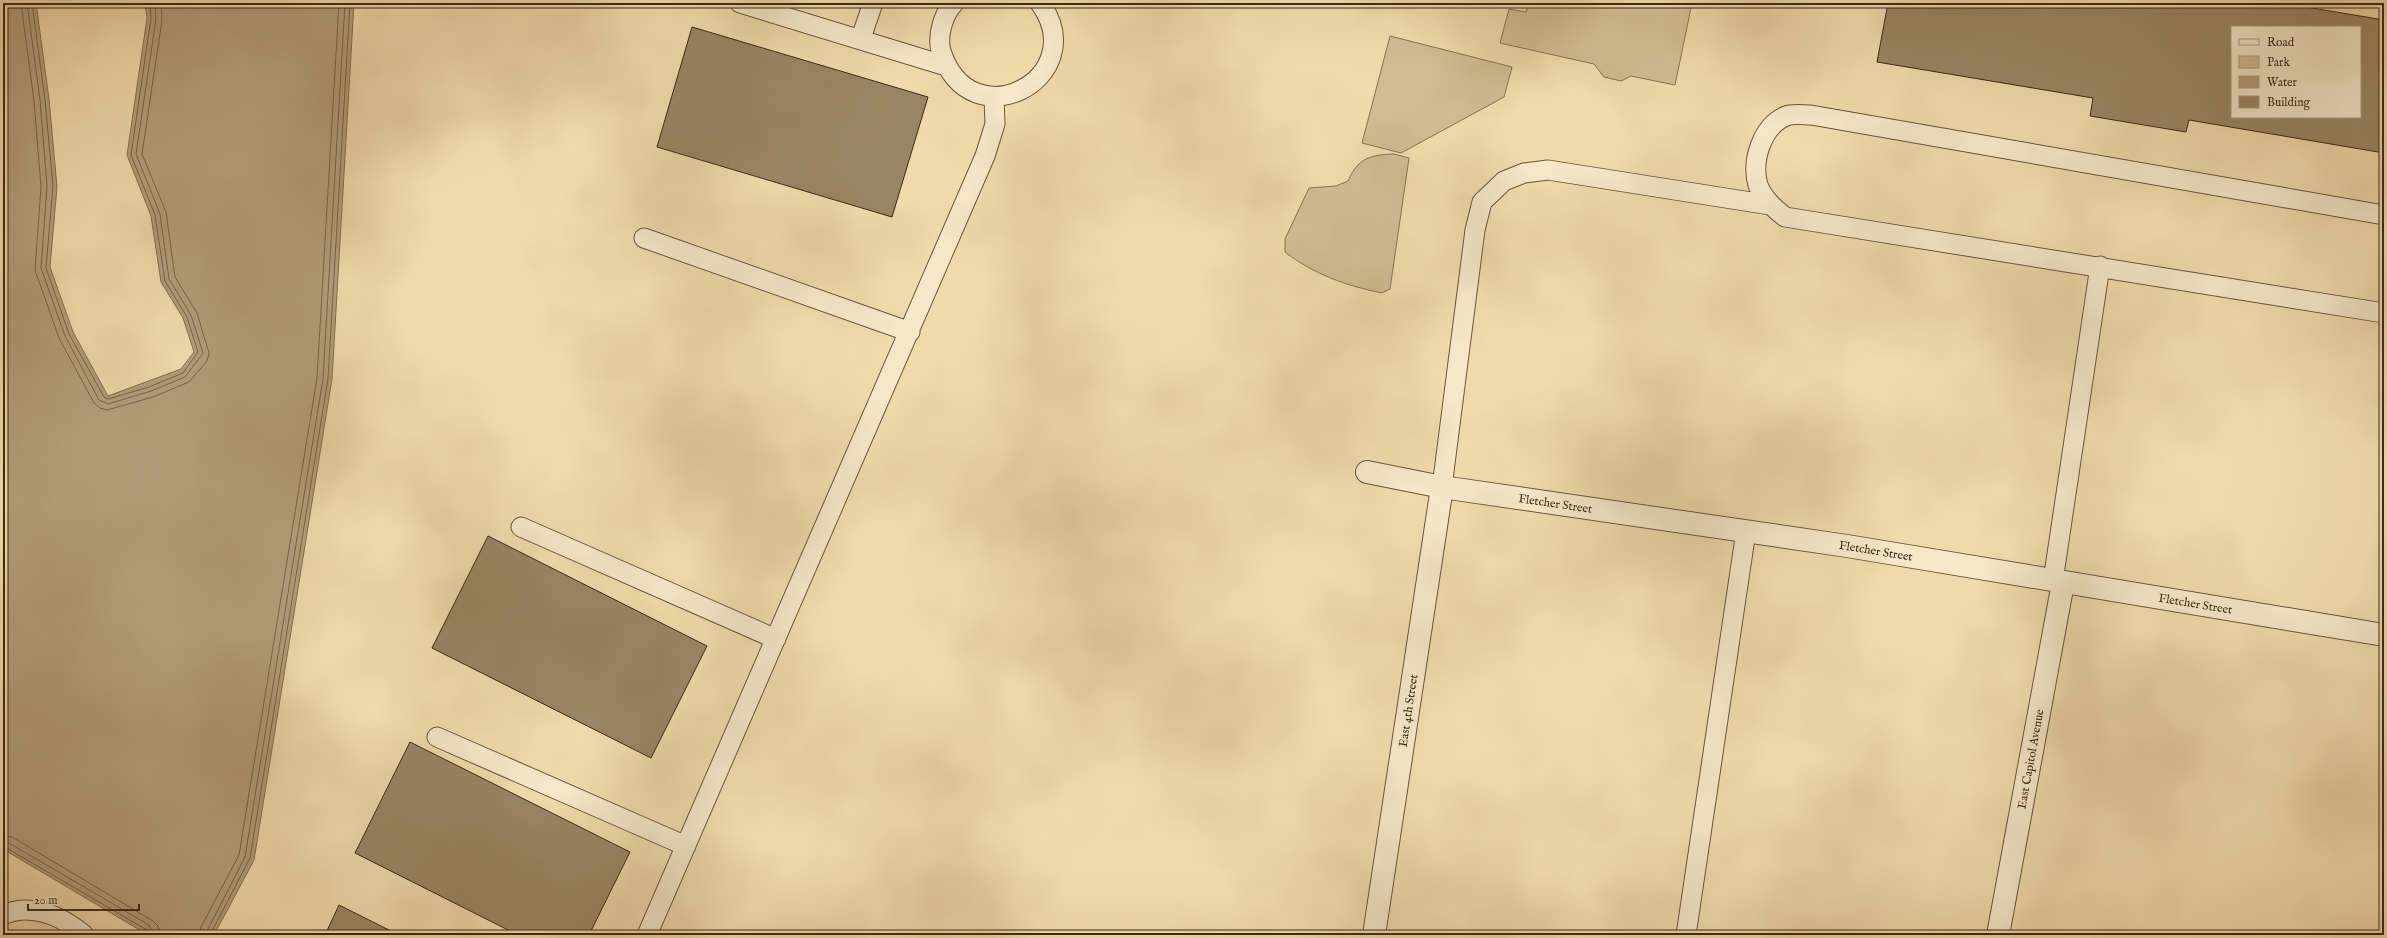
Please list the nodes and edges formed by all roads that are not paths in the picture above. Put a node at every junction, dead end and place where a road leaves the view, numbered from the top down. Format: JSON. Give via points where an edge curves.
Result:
{"nodes":[{"id":1,"x":740,"y":3,"type":"edge"},
{"id":2,"x":873,"y":3,"type":"edge"},
{"id":3,"x":954,"y":3,"type":"edge"},
{"id":4,"x":1040,"y":3,"type":"edge"},
{"id":5,"x":861,"y":38,"type":"junction"},
{"id":6,"x":946,"y":66,"type":"junction"},
{"id":7,"x":994,"y":97,"type":"junction"},
{"id":8,"x":1770,"y":204,"type":"junction"},
{"id":9,"x":2384,"y":215,"type":"edge"},
{"id":10,"x":644,"y":238,"type":"dead end"},
{"id":11,"x":2100,"y":266,"type":"junction"},
{"id":12,"x":2384,"y":313,"type":"edge"},
{"id":13,"x":910,"y":332,"type":"junction"},
{"id":14,"x":1367,"y":472,"type":"dead end"},
{"id":15,"x":1442,"y":487,"type":"junction"},
{"id":16,"x":521,"y":527,"type":"dead end"},
{"id":17,"x":1746,"y":531,"type":"junction"},
{"id":18,"x":2058,"y":582,"type":"junction"},
{"id":19,"x":2384,"y":636,"type":"edge"},
{"id":20,"x":776,"y":639,"type":"junction"},
{"id":21,"x":436,"y":737,"type":"dead end"},
{"id":22,"x":686,"y":846,"type":"junction"},
{"id":23,"x":3,"y":915,"type":"edge"},
{"id":24,"x":84,"y":935,"type":"edge"},
{"id":25,"x":647,"y":935,"type":"edge"},
{"id":26,"x":1374,"y":935,"type":"edge"},
{"id":27,"x":1686,"y":935,"type":"edge"},
{"id":28,"x":1998,"y":935,"type":"edge"}],
"edges":[{"from":1,"to":5,"type":"lane"},
{"from":2,"to":5,"type":"lane"},
{"from":3,"to":6,"type":"lane","via":[[941,26],[940,46]]},
{"from":4,"to":7,"type":"lane","via":[[1048,13],[1054,32],[1053,52],[1045,71],[1031,85],[1014,94]]},
{"from":5,"to":6,"type":"lane"},
{"from":6,"to":7,"type":"lane","via":[[954,78],[966,88]]},
{"from":7,"to":13,"type":"lane","via":[[995,124],[985,156]]},
{"from":8,"to":9,"type":"lane","via":[[1758,184],[1757,162],[1760,142],[1772,127],[1787,116],[1811,115]]},
{"from":8,"to":11,"type":"lane","via":[[1786,218]]},
{"from":8,"to":15,"type":"lane","via":[[1548,170],[1524,173],[1504,181],[1482,202],[1474,230]]},
{"from":10,"to":13,"type":"lane"},
{"from":11,"to":12,"type":"lane"},
{"from":11,"to":18,"type":"lane"},
{"from":13,"to":20,"type":"lane"},
{"from":14,"to":15,"type":"street","name":"Fletcher Street"},
{"from":15,"to":17,"type":"street","name":"Fletcher Street"},
{"from":15,"to":26,"type":"street","name":"East 4th Street"},
{"from":16,"to":20,"type":"lane"},
{"from":17,"to":18,"type":"street","name":"Fletcher Street"},
{"from":17,"to":27,"type":"lane"},
{"from":18,"to":19,"type":"street","name":"Fletcher Street"},
{"from":18,"to":28,"type":"street","name":"East Capitol Avenue"},
{"from":20,"to":22,"type":"lane"},
{"from":21,"to":22,"type":"lane"},
{"from":22,"to":25,"type":"lane"},
{"from":23,"to":24,"type":"lane","via":[[15,909],[50,913],[73,925]]}]}
